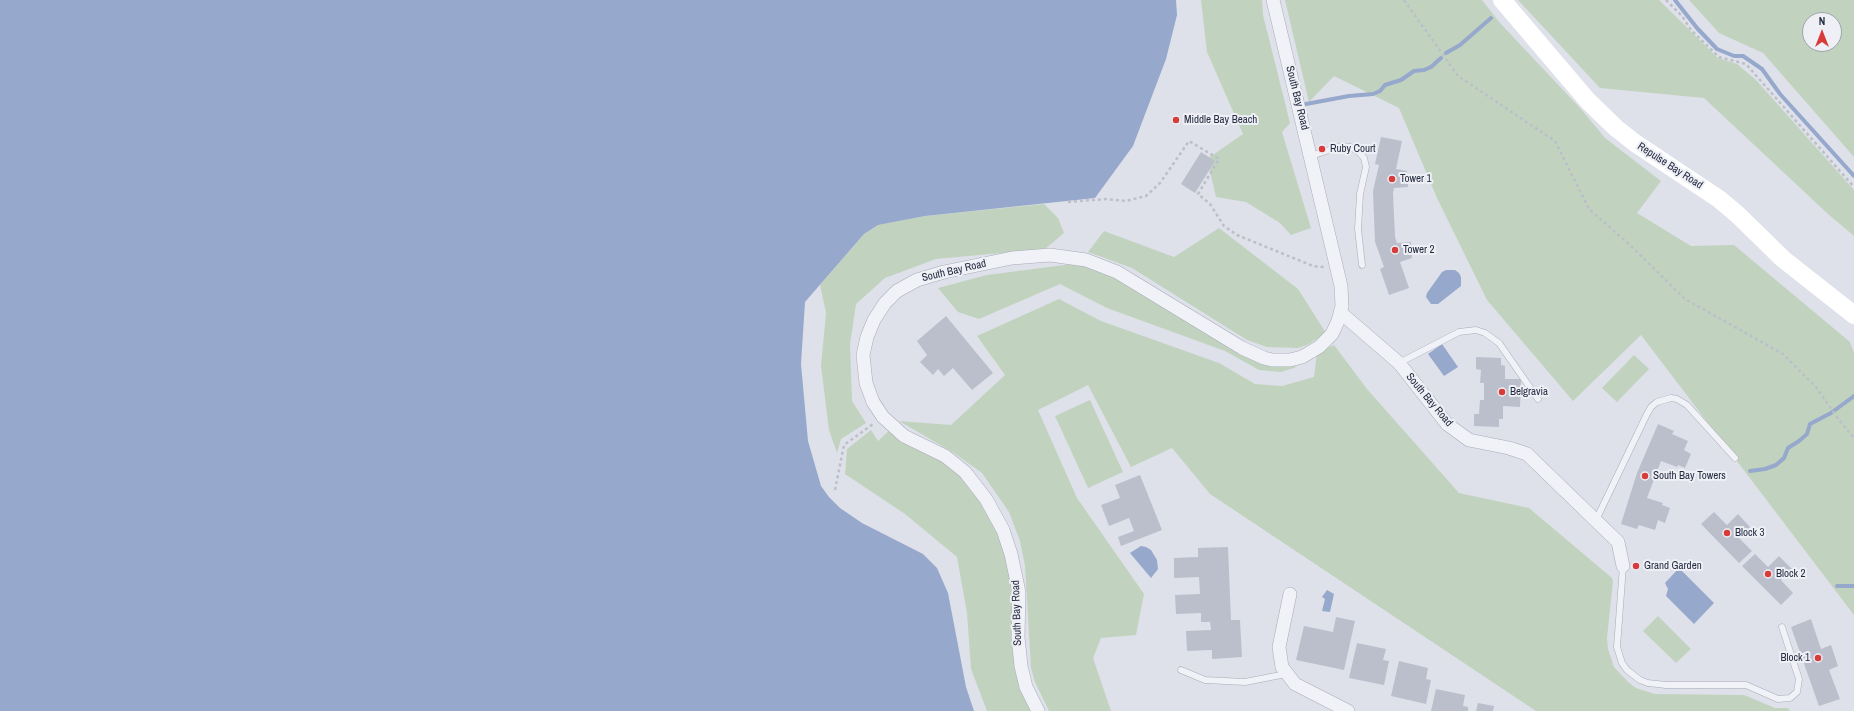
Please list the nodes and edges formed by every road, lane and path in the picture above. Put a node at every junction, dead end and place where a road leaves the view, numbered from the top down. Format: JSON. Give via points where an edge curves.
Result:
{"nodes":[{"id":1,"x":1273,"y":0,"type":"edge"},
{"id":2,"x":1404,"y":0,"type":"edge"},
{"id":3,"x":1502,"y":0,"type":"edge"},
{"id":4,"x":1666,"y":0,"type":"edge"},
{"id":5,"x":1311,"y":156,"type":"junction"},
{"id":6,"x":1854,"y":188,"type":"edge"},
{"id":7,"x":1068,"y":202,"type":"dead end"},
{"id":8,"x":1337,"y":264,"type":"junction"},
{"id":9,"x":1362,"y":265,"type":"dead end"},
{"id":10,"x":1341,"y":313,"type":"junction"},
{"id":11,"x":1854,"y":315,"type":"edge"},
{"id":12,"x":1399,"y":363,"type":"junction"},
{"id":13,"x":1538,"y":399,"type":"dead end"},
{"id":14,"x":883,"y":416,"type":"junction"},
{"id":15,"x":1854,"y":438,"type":"edge"},
{"id":16,"x":1735,"y":458,"type":"dead end"},
{"id":17,"x":835,"y":490,"type":"dead end"},
{"id":18,"x":1596,"y":520,"type":"junction"},
{"id":19,"x":1623,"y":566,"type":"joint"},
{"id":20,"x":1290,"y":594,"type":"dead end"},
{"id":21,"x":1782,"y":627,"type":"dead end"},
{"id":22,"x":1181,"y":670,"type":"dead end"},
{"id":23,"x":1286,"y":674,"type":"junction"},
{"id":24,"x":1038,"y":711,"type":"edge"},
{"id":25,"x":1348,"y":711,"type":"edge"}],
"edges":[{"from":1,"to":5,"type":"street","name":"South Bay Road"},
{"from":2,"to":15,"type":"path","via":[[1458,76],[1555,141],[1589,209],[1685,298],[1783,354],[1816,387],[1838,420]]},
{"from":3,"to":11,"type":"main road","name":"Repulse Bay Road","via":[[1588,101],[1616,128],[1635,144],[1719,199],[1783,260]]},
{"from":4,"to":6,"type":"path","via":[[1682,16],[1691,30],[1719,57],[1746,64]]},
{"from":5,"to":8,"type":"street","name":"South Bay Road"},
{"from":5,"to":9,"type":"lane","via":[[1341,146],[1358,151],[1364,158],[1366,167],[1360,194],[1358,223]]},
{"from":7,"to":8,"type":"path","via":[[1106,199],[1126,201],[1146,196],[1160,183],[1189,142],[1219,158],[1198,194],[1210,204],[1229,230],[1313,266]]},
{"from":8,"to":10,"type":"street","name":"South Bay Road","via":[[1341,286]]},
{"from":10,"to":12,"type":"street","name":"South Bay Road"},
{"from":10,"to":14,"type":"street","name":"South Bay Road","via":[[1332,334],[1319,347],[1297,358],[1272,360],[1242,348],[1126,276],[1086,260],[1062,256],[1031,256],[944,272],[917,280],[898,291],[879,312],[870,329],[863,355],[864,373],[869,394]]},
{"from":12,"to":13,"type":"lane","via":[[1459,332],[1476,330],[1499,343]]},
{"from":12,"to":18,"type":"street","name":"South Bay Road","via":[[1447,424],[1469,440],[1527,454]]},
{"from":14,"to":17,"type":"path","via":[[844,446]]},
{"from":14,"to":24,"type":"street","name":"South Bay Road","via":[[904,436],[938,452],[958,466],[979,490],[997,518],[1007,541],[1017,580],[1018,645],[1023,677]]},
{"from":16,"to":18,"type":"lane","via":[[1688,405],[1671,398],[1657,402],[1647,414]]},
{"from":18,"to":19,"type":"street","name":"South Bay Road","via":[[1618,542]]},
{"from":19,"to":21,"type":"lane","via":[[1617,647],[1620,659],[1627,670],[1648,683],[1746,685],[1778,699],[1790,698],[1796,692],[1799,679]]},
{"from":20,"to":23,"type":"street","via":[[1279,647]]},
{"from":22,"to":23,"type":"lane","via":[[1205,680],[1245,682]]},
{"from":23,"to":25,"type":"street","via":[[1304,690]]}]}
